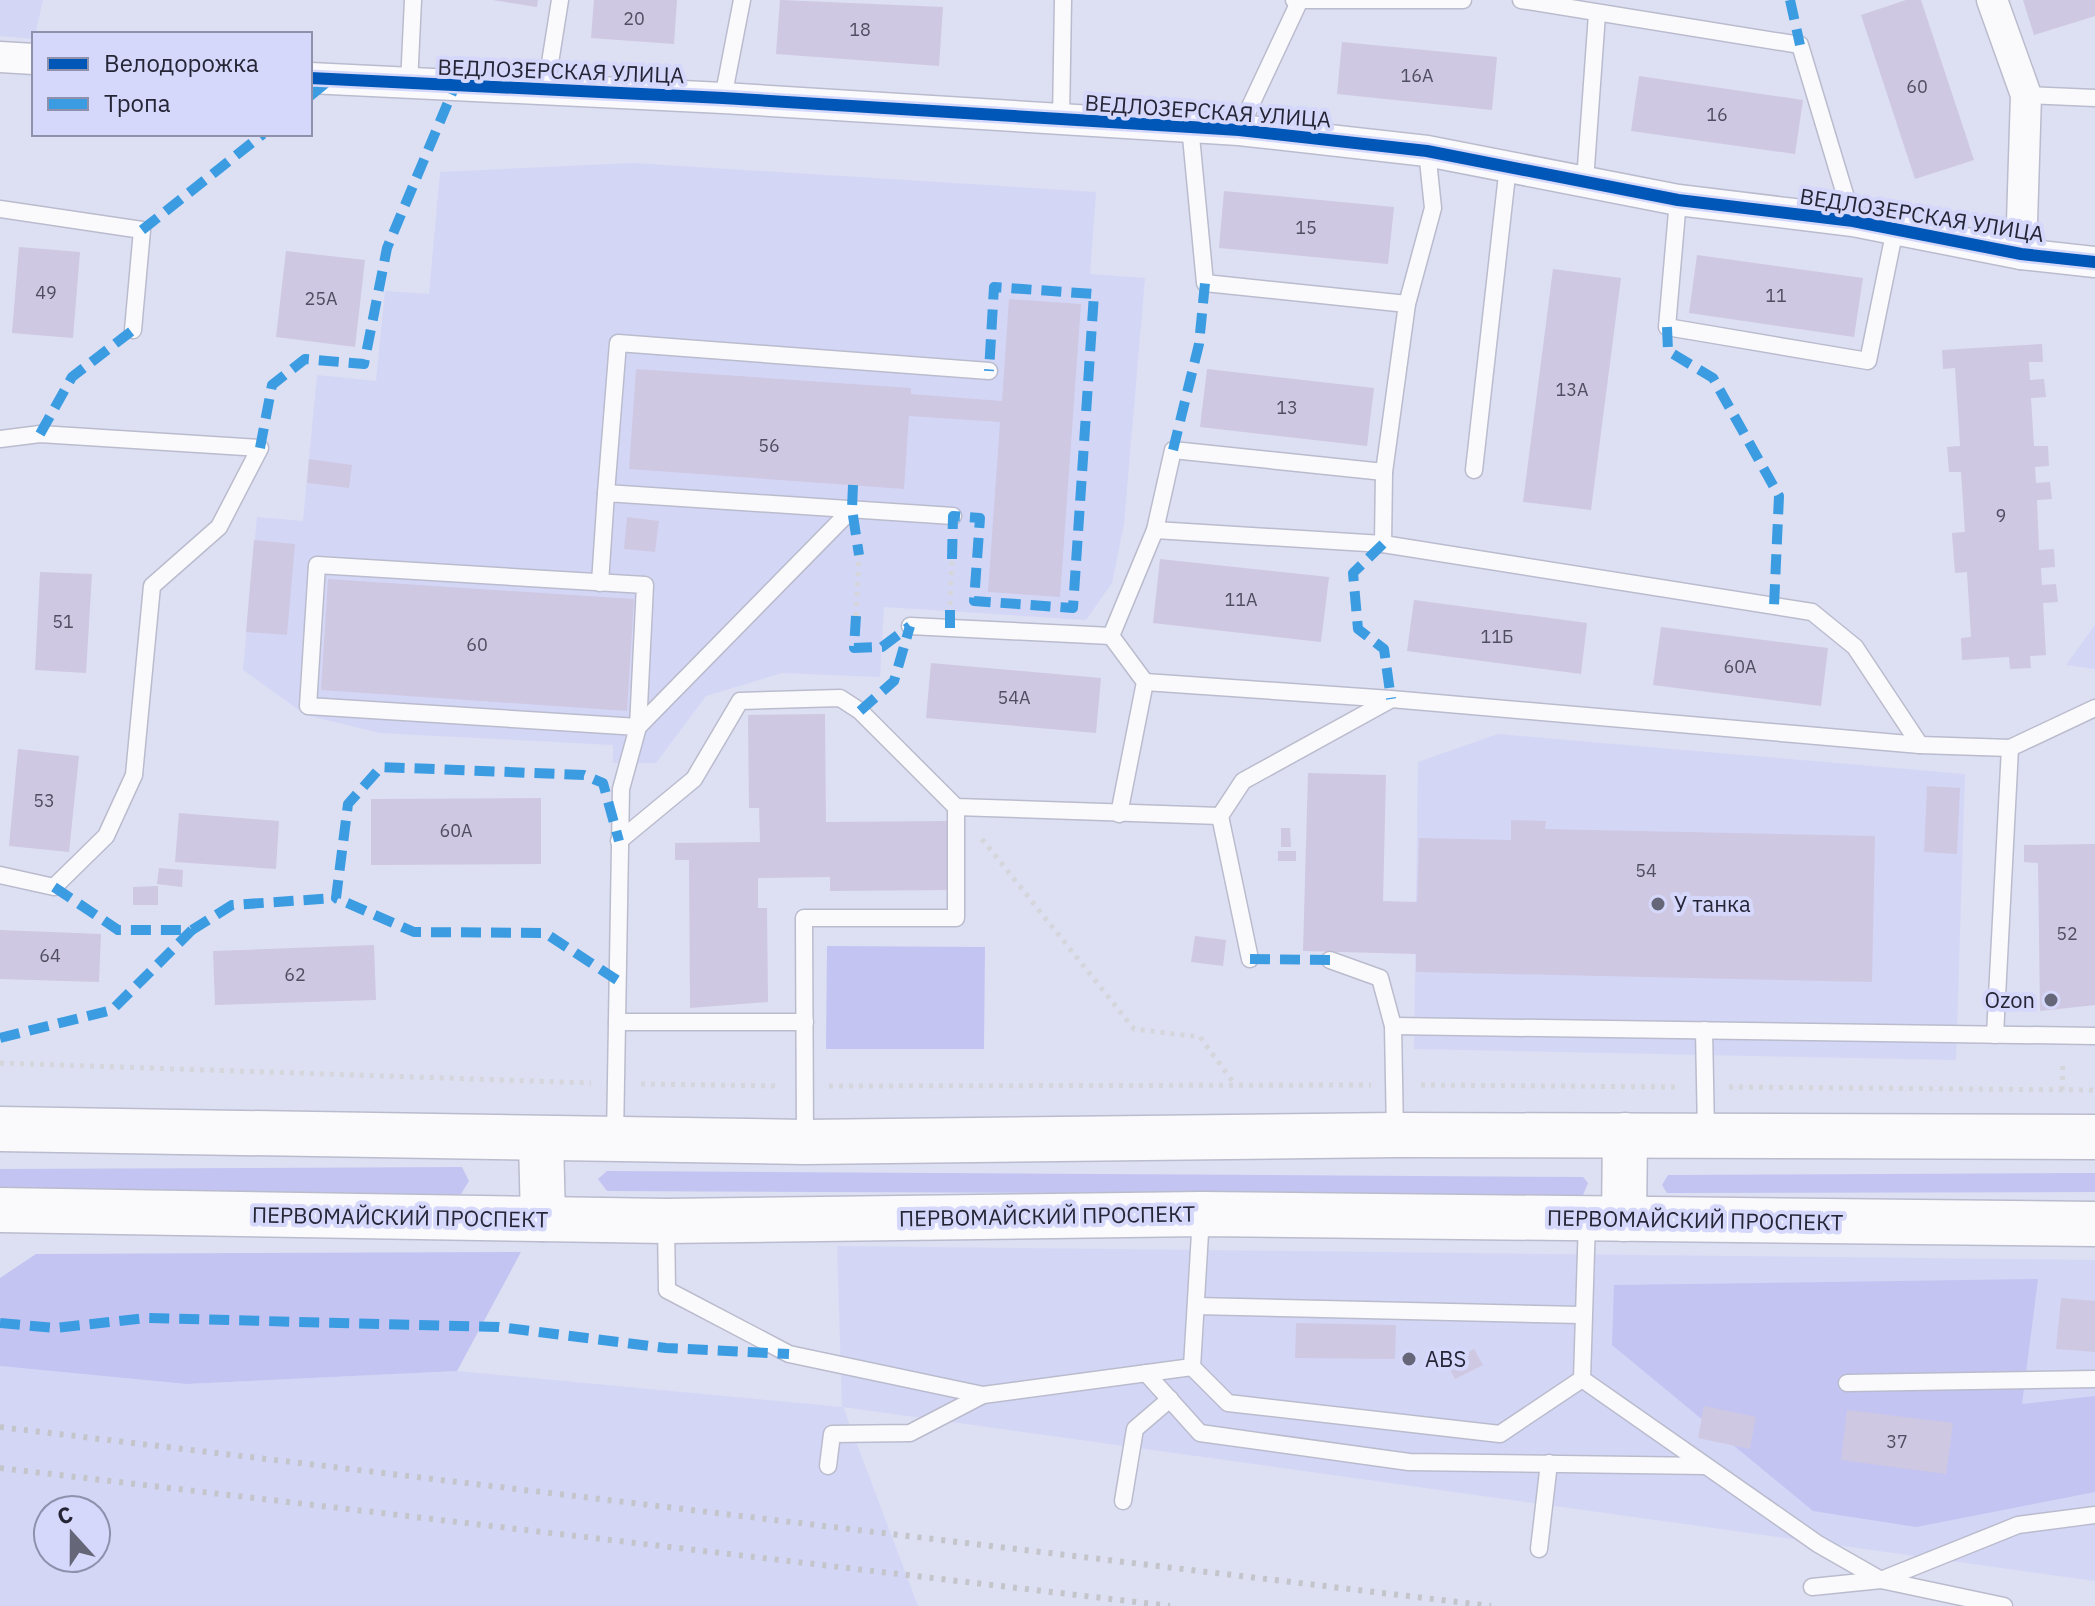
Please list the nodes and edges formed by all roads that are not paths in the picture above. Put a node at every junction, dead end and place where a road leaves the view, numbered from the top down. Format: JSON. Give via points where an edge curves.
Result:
{"nodes":[{"id":1,"x":413,"y":0,"type":"edge"},
{"id":2,"x":560,"y":0,"type":"edge"},
{"id":3,"x":742,"y":0,"type":"edge"},
{"id":4,"x":1063,"y":0,"type":"edge"},
{"id":5,"x":1463,"y":0,"type":"edge"},
{"id":6,"x":1521,"y":0,"type":"edge"},
{"id":7,"x":1992,"y":0,"type":"edge"},
{"id":8,"x":1297,"y":1,"type":"edge"},
{"id":9,"x":1597,"y":14,"type":"junction"},
{"id":10,"x":0,"y":57,"type":"edge"},
{"id":11,"x":32,"y":59,"type":"edge"},
{"id":12,"x":312,"y":78,"type":"edge"},
{"id":13,"x":409,"y":84,"type":"junction"},
{"id":14,"x":546,"y":88,"type":"junction"},
{"id":15,"x":2026,"y":95,"type":"junction"},
{"id":16,"x":723,"y":98,"type":"junction"},
{"id":17,"x":2095,"y":98,"type":"edge"},
{"id":18,"x":1061,"y":120,"type":"junction"},
{"id":19,"x":1190,"y":126,"type":"junction"},
{"id":20,"x":1239,"y":130,"type":"junction"},
{"id":21,"x":1427,"y":151,"type":"junction"},
{"id":22,"x":1508,"y":166,"type":"junction"},
{"id":23,"x":1585,"y":181,"type":"junction"},
{"id":24,"x":1678,"y":200,"type":"junction"},
{"id":25,"x":0,"y":209,"type":"edge"},
{"id":26,"x":1853,"y":221,"type":"junction"},
{"id":27,"x":1895,"y":229,"type":"junction"},
{"id":28,"x":2021,"y":254,"type":"junction"},
{"id":29,"x":2095,"y":262,"type":"edge"},
{"id":30,"x":1407,"y":304,"type":"junction"},
{"id":31,"x":133,"y":330,"type":"dead end"},
{"id":32,"x":989,"y":371,"type":"dead end"},
{"id":33,"x":0,"y":439,"type":"edge"},
{"id":34,"x":1474,"y":470,"type":"dead end"},
{"id":35,"x":1384,"y":472,"type":"junction"},
{"id":36,"x":606,"y":493,"type":"junction"},
{"id":37,"x":852,"y":509,"type":"junction"},
{"id":38,"x":953,"y":516,"type":"dead end"},
{"id":39,"x":1155,"y":530,"type":"junction"},
{"id":40,"x":1383,"y":544,"type":"junction"},
{"id":41,"x":600,"y":583,"type":"junction"},
{"id":42,"x":910,"y":626,"type":"dead end"},
{"id":43,"x":1111,"y":636,"type":"junction"},
{"id":44,"x":1145,"y":682,"type":"junction"},
{"id":45,"x":1391,"y":699,"type":"junction"},
{"id":46,"x":2095,"y":708,"type":"edge"},
{"id":47,"x":638,"y":727,"type":"junction"},
{"id":48,"x":1920,"y":745,"type":"junction"},
{"id":49,"x":2010,"y":748,"type":"junction"},
{"id":50,"x":956,"y":807,"type":"junction"},
{"id":51,"x":1119,"y":814,"type":"junction"},
{"id":52,"x":1220,"y":816,"type":"junction"},
{"id":53,"x":619,"y":841,"type":"junction"},
{"id":54,"x":0,"y":875,"type":"edge"},
{"id":55,"x":1250,"y":959,"type":"dead end"},
{"id":56,"x":1330,"y":960,"type":"dead end"},
{"id":57,"x":617,"y":1022,"type":"junction"},
{"id":58,"x":805,"y":1022,"type":"junction"},
{"id":59,"x":1393,"y":1026,"type":"junction"},
{"id":60,"x":1704,"y":1030,"type":"junction"},
{"id":61,"x":1995,"y":1035,"type":"junction"},
{"id":62,"x":2095,"y":1036,"type":"edge"},
{"id":63,"x":0,"y":1129,"type":"edge"},
{"id":64,"x":1395,"y":1135,"type":"junction"},
{"id":65,"x":1625,"y":1135,"type":"junction"},
{"id":66,"x":1706,"y":1135,"type":"junction"},
{"id":67,"x":2095,"y":1137,"type":"edge"},
{"id":68,"x":541,"y":1140,"type":"junction"},
{"id":69,"x":615,"y":1140,"type":"junction"},
{"id":70,"x":805,"y":1142,"type":"junction"},
{"id":71,"x":0,"y":1210,"type":"edge"},
{"id":72,"x":1201,"y":1214,"type":"junction"},
{"id":73,"x":543,"y":1219,"type":"junction"},
{"id":74,"x":1605,"y":1219,"type":"junction"},
{"id":75,"x":666,"y":1221,"type":"junction"},
{"id":76,"x":2095,"y":1224,"type":"edge"},
{"id":77,"x":1196,"y":1306,"type":"junction"},
{"id":78,"x":1581,"y":1315,"type":"junction"},
{"id":79,"x":1192,"y":1367,"type":"junction"},
{"id":80,"x":1146,"y":1373,"type":"junction"},
{"id":81,"x":1582,"y":1379,"type":"junction"},
{"id":82,"x":2095,"y":1379,"type":"edge"},
{"id":83,"x":1847,"y":1383,"type":"dead end"},
{"id":84,"x":983,"y":1395,"type":"junction"},
{"id":85,"x":1170,"y":1399,"type":"junction"},
{"id":86,"x":1549,"y":1463,"type":"junction"},
{"id":87,"x":828,"y":1466,"type":"dead end"},
{"id":88,"x":1706,"y":1466,"type":"junction"},
{"id":89,"x":1123,"y":1501,"type":"dead end"},
{"id":90,"x":2095,"y":1515,"type":"edge"},
{"id":91,"x":1539,"y":1549,"type":"dead end"},
{"id":92,"x":1881,"y":1580,"type":"junction"},
{"id":93,"x":1812,"y":1587,"type":"dead end"},
{"id":94,"x":2004,"y":1606,"type":"edge"}],
"edges":[{"from":1,"to":13,"type":"lane"},
{"from":2,"to":14,"type":"lane"},
{"from":3,"to":16,"type":"lane"},
{"from":4,"to":18,"type":"lane"},
{"from":5,"to":8,"type":"lane"},
{"from":6,"to":9,"type":"lane"},
{"from":7,"to":15,"type":"street"},
{"from":8,"to":20,"type":"lane"},
{"from":9,"to":23,"type":"lane"},
{"from":9,"to":26,"type":"lane","via":[[1800,45]]},
{"from":10,"to":11,"type":"street"},
{"from":12,"to":13,"type":"street","name":"ВЕДЛОЗЕРСКАЯ УЛИЦА"},
{"from":13,"to":14,"type":"street","name":"ВЕДЛОЗЕРСКАЯ УЛИЦА"},
{"from":14,"to":16,"type":"street","name":"ВЕДЛОЗЕРСКАЯ УЛИЦА"},
{"from":15,"to":17,"type":"lane"},
{"from":15,"to":28,"type":"street"},
{"from":16,"to":18,"type":"street","name":"ВЕДЛОЗЕРСКАЯ УЛИЦА"},
{"from":18,"to":19,"type":"street","name":"ВЕДЛОЗЕРСКАЯ УЛИЦА"},
{"from":19,"to":20,"type":"street","name":"ВЕДЛОЗЕРСКАЯ УЛИЦА"},
{"from":19,"to":30,"type":"lane","via":[[1205,283]]},
{"from":20,"to":21,"type":"street","name":"ВЕДЛОЗЕРСКАЯ УЛИЦА"},
{"from":21,"to":22,"type":"street","name":"ВЕДЛОЗЕРСКАЯ УЛИЦА"},
{"from":21,"to":30,"type":"lane","via":[[1433,208]]},
{"from":22,"to":23,"type":"street","name":"ВЕДЛОЗЕРСКАЯ УЛИЦА"},
{"from":22,"to":34,"type":"lane"},
{"from":23,"to":24,"type":"street","name":"ВЕДЛОЗЕРСКАЯ УЛИЦА"},
{"from":24,"to":26,"type":"street","name":"ВЕДЛОЗЕРСКАЯ УЛИЦА"},
{"from":24,"to":27,"type":"lane","via":[[1667,327],[1868,361]]},
{"from":25,"to":31,"type":"lane","via":[[142,230]]},
{"from":26,"to":27,"type":"street","name":"ВЕДЛОЗЕРСКАЯ УЛИЦА"},
{"from":27,"to":28,"type":"street","name":"ВЕДЛОЗЕРСКАЯ УЛИЦА"},
{"from":28,"to":29,"type":"street","name":"ВЕДЛОЗЕРСКАЯ УЛИЦА"},
{"from":30,"to":35,"type":"lane"},
{"from":32,"to":36,"type":"lane","via":[[618,343]]},
{"from":33,"to":54,"type":"lane","via":[[40,434],[260,448],[219,527],[152,586],[134,775],[106,836],[54,887]]},
{"from":35,"to":39,"type":"lane","via":[[1173,450]]},
{"from":35,"to":40,"type":"lane"},
{"from":36,"to":37,"type":"lane"},
{"from":36,"to":41,"type":"lane"},
{"from":37,"to":38,"type":"lane"},
{"from":37,"to":47,"type":"lane"},
{"from":39,"to":40,"type":"lane"},
{"from":39,"to":43,"type":"lane"},
{"from":40,"to":48,"type":"lane","via":[[1812,612],[1855,647]]},
{"from":41,"to":47,"type":"lane","via":[[645,585]]},
{"from":41,"to":47,"type":"lane","via":[[317,565],[308,706]]},
{"from":42,"to":43,"type":"lane"},
{"from":43,"to":44,"type":"lane"},
{"from":44,"to":45,"type":"lane"},
{"from":44,"to":51,"type":"lane"},
{"from":45,"to":48,"type":"lane"},
{"from":45,"to":52,"type":"lane","via":[[1243,781]]},
{"from":46,"to":49,"type":"lane"},
{"from":47,"to":53,"type":"lane","via":[[621,789]]},
{"from":48,"to":49,"type":"lane"},
{"from":49,"to":61,"type":"lane"},
{"from":50,"to":51,"type":"lane"},
{"from":50,"to":53,"type":"lane","via":[[860,711],[840,698],[740,701],[694,779]]},
{"from":50,"to":58,"type":"lane","via":[[956,918],[804,918]]},
{"from":51,"to":52,"type":"lane"},
{"from":52,"to":55,"type":"lane"},
{"from":53,"to":57,"type":"lane"},
{"from":56,"to":59,"type":"lane","via":[[1380,978]]},
{"from":57,"to":58,"type":"lane"},
{"from":57,"to":69,"type":"lane"},
{"from":58,"to":70,"type":"lane"},
{"from":59,"to":60,"type":"lane"},
{"from":59,"to":64,"type":"lane"},
{"from":60,"to":61,"type":"lane"},
{"from":60,"to":66,"type":"lane"},
{"from":61,"to":62,"type":"lane"},
{"from":63,"to":68,"type":"main road"},
{"from":64,"to":65,"type":"main road"},
{"from":64,"to":70,"type":"main road"},
{"from":65,"to":66,"type":"main road"},
{"from":65,"to":74,"type":"main road"},
{"from":66,"to":67,"type":"main road"},
{"from":68,"to":69,"type":"main road"},
{"from":68,"to":73,"type":"main road"},
{"from":69,"to":70,"type":"main road"},
{"from":71,"to":73,"type":"main road","name":"ПЕРВОМАЙСКИЙ ПРОСПЕКТ"},
{"from":72,"to":74,"type":"main road","name":"ПЕРВОМАЙСКИЙ ПРОСПЕКТ"},
{"from":72,"to":75,"type":"main road","name":"ПЕРВОМАЙСКИЙ ПРОСПЕКТ"},
{"from":72,"to":77,"type":"lane"},
{"from":73,"to":75,"type":"main road","name":"ПЕРВОМАЙСКИЙ ПРОСПЕКТ"},
{"from":74,"to":76,"type":"main road","name":"ПЕРВОМАЙСКИЙ ПРОСПЕКТ"},
{"from":74,"to":78,"type":"lane"},
{"from":75,"to":84,"type":"lane","via":[[667,1290],[789,1354]]},
{"from":77,"to":78,"type":"lane"},
{"from":77,"to":79,"type":"lane"},
{"from":78,"to":81,"type":"lane"},
{"from":79,"to":80,"type":"lane"},
{"from":79,"to":81,"type":"lane","via":[[1228,1403],[1500,1434]]},
{"from":80,"to":84,"type":"lane"},
{"from":80,"to":85,"type":"lane"},
{"from":81,"to":88,"type":"lane"},
{"from":82,"to":83,"type":"lane"},
{"from":84,"to":87,"type":"lane","via":[[910,1433],[832,1434]]},
{"from":85,"to":86,"type":"lane","via":[[1200,1433],[1409,1462]]},
{"from":85,"to":89,"type":"lane","via":[[1135,1429]]},
{"from":86,"to":88,"type":"lane"},
{"from":86,"to":91,"type":"lane"},
{"from":88,"to":92,"type":"lane","via":[[1818,1544]]},
{"from":90,"to":92,"type":"lane","via":[[2018,1525]]},
{"from":92,"to":93,"type":"lane"},
{"from":92,"to":94,"type":"lane"}]}
